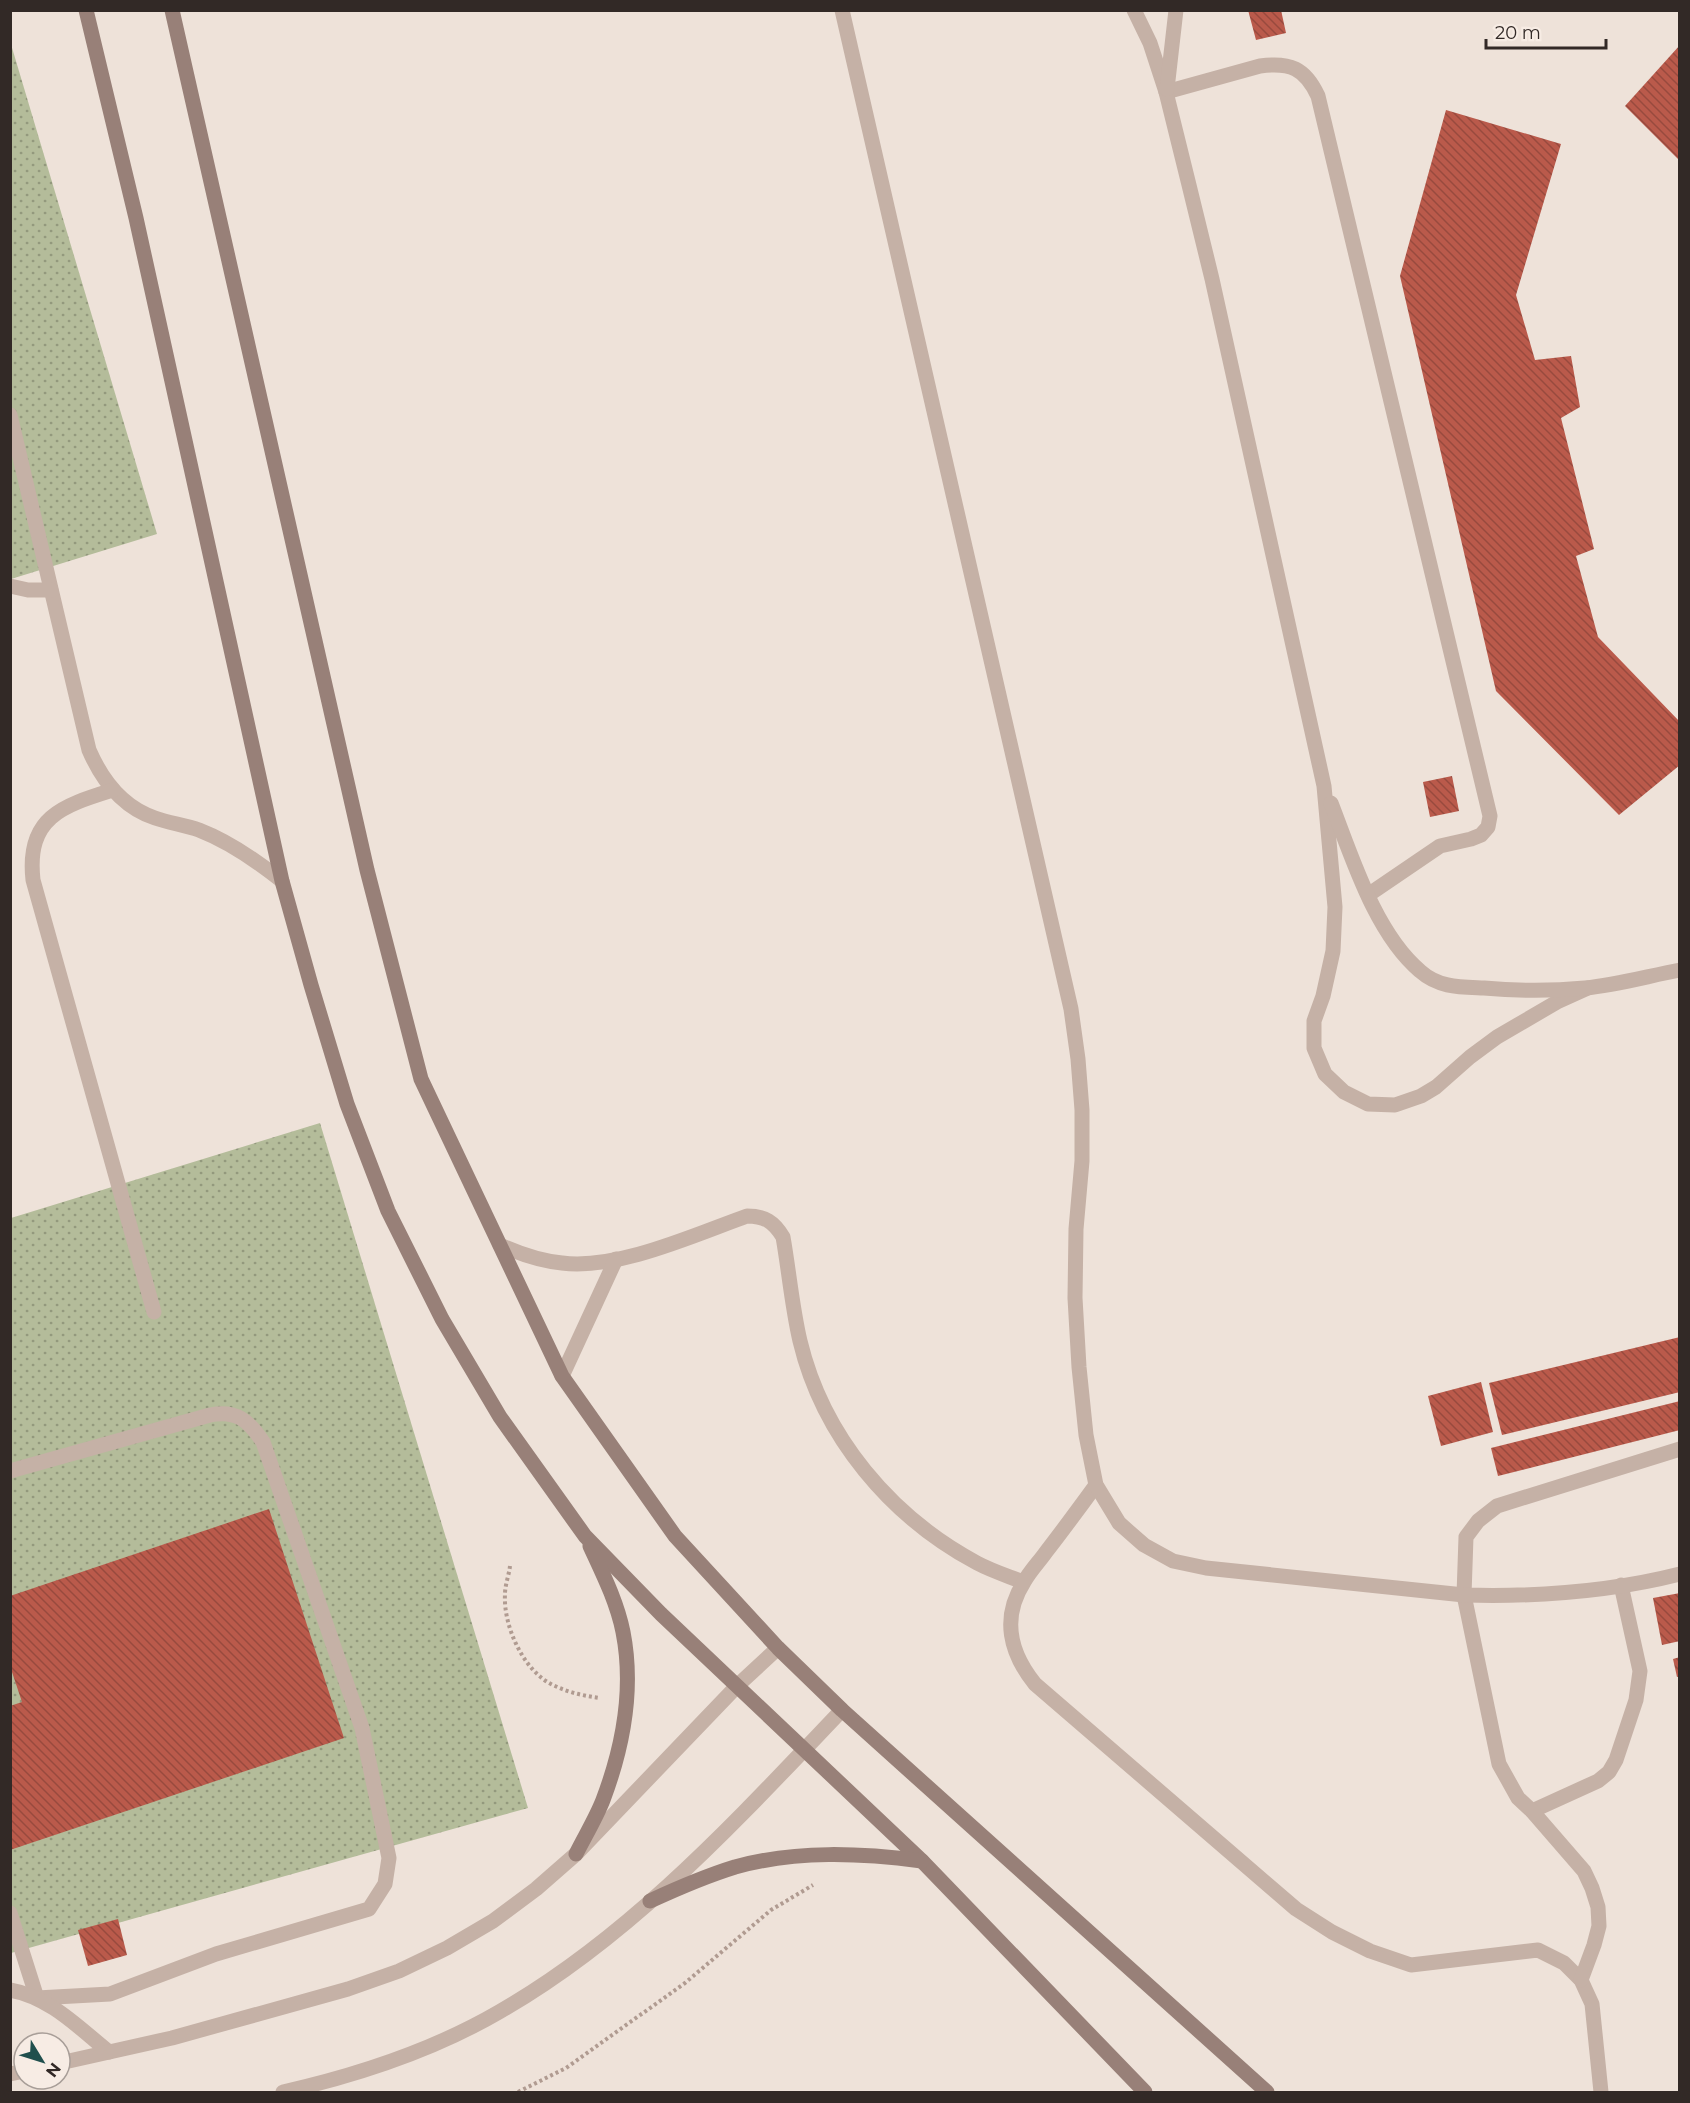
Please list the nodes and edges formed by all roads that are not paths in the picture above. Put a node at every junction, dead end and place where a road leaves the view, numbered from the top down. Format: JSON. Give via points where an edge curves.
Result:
{"nodes":[{"id":1,"x":86,"y":10,"type":"edge"},
{"id":2,"x":172,"y":10,"type":"edge"},
{"id":3,"x":842,"y":10,"type":"edge"},
{"id":4,"x":1134,"y":10,"type":"edge"},
{"id":5,"x":1176,"y":10,"type":"edge"},
{"id":6,"x":1166,"y":92,"type":"junction"},
{"id":7,"x":10,"y":415,"type":"edge"},
{"id":8,"x":10,"y":586,"type":"edge"},
{"id":9,"x":51,"y":590,"type":"junction"},
{"id":10,"x":1324,"y":786,"type":"junction"},
{"id":11,"x":113,"y":790,"type":"junction"},
{"id":12,"x":282,"y":881,"type":"junction"},
{"id":13,"x":1368,"y":895,"type":"junction"},
{"id":14,"x":1680,"y":970,"type":"edge"},
{"id":15,"x":1587,"y":987,"type":"junction"},
{"id":16,"x":500,"y":1245,"type":"junction"},
{"id":17,"x":616,"y":1259,"type":"junction"},
{"id":18,"x":154,"y":1312,"type":"dead end"},
{"id":19,"x":562,"y":1376,"type":"junction"},
{"id":20,"x":1680,"y":1449,"type":"edge"},
{"id":21,"x":10,"y":1471,"type":"edge"},
{"id":22,"x":1096,"y":1485,"type":"junction"},
{"id":23,"x":585,"y":1536,"type":"junction"},
{"id":24,"x":1680,"y":1575,"type":"edge"},
{"id":25,"x":1023,"y":1582,"type":"junction"},
{"id":26,"x":1621,"y":1585,"type":"junction"},
{"id":27,"x":1464,"y":1595,"type":"junction"},
{"id":28,"x":778,"y":1648,"type":"junction"},
{"id":29,"x":738,"y":1685,"type":"junction"},
{"id":30,"x":842,"y":1710,"type":"junction"},
{"id":31,"x":805,"y":1749,"type":"junction"},
{"id":32,"x":1532,"y":1811,"type":"junction"},
{"id":33,"x":576,"y":1854,"type":"junction"},
{"id":34,"x":922,"y":1861,"type":"junction"},
{"id":35,"x":650,"y":1901,"type":"junction"},
{"id":36,"x":10,"y":1913,"type":"edge"},
{"id":37,"x":1581,"y":1980,"type":"junction"},
{"id":38,"x":10,"y":1990,"type":"edge"},
{"id":39,"x":37,"y":1998,"type":"junction"},
{"id":40,"x":109,"y":2052,"type":"junction"},
{"id":41,"x":72,"y":2060,"type":"edge"},
{"id":42,"x":283,"y":2092,"type":"edge"},
{"id":43,"x":1145,"y":2092,"type":"edge"},
{"id":44,"x":1267,"y":2092,"type":"edge"},
{"id":45,"x":1601,"y":2092,"type":"edge"}],
"edges":[{"from":1,"to":12,"type":"street","via":[[139,229]]},
{"from":2,"to":16,"type":"street","via":[[367,870],[418,1068]]},
{"from":3,"to":22,"type":"street","via":[[1071,1009],[1082,1110],[1075,1298],[1086,1435]]},
{"from":4,"to":6,"type":"street"},
{"from":5,"to":6,"type":"street"},
{"from":6,"to":10,"type":"street","via":[[1212,279]]},
{"from":6,"to":13,"type":"street","via":[[1274,64],[1302,72],[1318,96],[1490,816],[1481,835],[1440,846]]},
{"from":7,"to":9,"type":"street"},
{"from":8,"to":9,"type":"street"},
{"from":9,"to":11,"type":"street","via":[[89,750]]},
{"from":10,"to":13,"type":"street"},
{"from":10,"to":15,"type":"street","via":[[1335,907],[1333,951],[1314,1021],[1314,1048],[1325,1074],[1344,1092],[1368,1104],[1395,1105],[1421,1096],[1497,1037]]},
{"from":11,"to":12,"type":"street","via":[[153,818],[200,831],[228,844]]},
{"from":11,"to":18,"type":"street","via":[[74,802],[48,820],[38,833],[31,864]]},
{"from":12,"to":23,"type":"street","via":[[347,1104],[388,1211],[442,1319],[500,1417]]},
{"from":13,"to":15,"type":"street","via":[[1390,937],[1406,957],[1441,985],[1525,990]]},
{"from":14,"to":15,"type":"street"},
{"from":16,"to":17,"type":"street","via":[[564,1264]]},
{"from":16,"to":19,"type":"street"},
{"from":17,"to":19,"type":"street"},
{"from":17,"to":25,"type":"street","via":[[660,1248],[747,1216],[769,1220],[783,1237],[801,1341],[816,1388],[837,1432],[865,1472],[898,1508],[936,1539],[978,1564]]},
{"from":19,"to":28,"type":"street","via":[[675,1536]]},
{"from":20,"to":27,"type":"street","via":[[1497,1506],[1466,1537]]},
{"from":21,"to":39,"type":"street","via":[[210,1415],[237,1416],[252,1426],[263,1442],[362,1728],[389,1858],[385,1884],[369,1909],[216,1954],[110,1994]]},
{"from":22,"to":25,"type":"street"},
{"from":22,"to":27,"type":"street","via":[[1119,1522],[1144,1545],[1173,1561],[1206,1568]]},
{"from":23,"to":29,"type":"street"},
{"from":23,"to":33,"type":"street","via":[[609,1586],[623,1632],[628,1689],[620,1747],[603,1802]]},
{"from":24,"to":26,"type":"street"},
{"from":25,"to":37,"type":"street","via":[[1010,1625],[1021,1667],[1035,1684],[1296,1909],[1370,1951],[1411,1965],[1538,1950],[1564,1963]]},
{"from":26,"to":27,"type":"street","via":[[1538,1594]]},
{"from":26,"to":32,"type":"street","via":[[1640,1671],[1636,1700],[1616,1760],[1598,1781]]},
{"from":27,"to":32,"type":"street","via":[[1499,1764],[1518,1798]]},
{"from":28,"to":29,"type":"street"},
{"from":28,"to":30,"type":"street"},
{"from":29,"to":31,"type":"street"},
{"from":29,"to":33,"type":"street"},
{"from":30,"to":31,"type":"street"},
{"from":30,"to":44,"type":"street"},
{"from":31,"to":34,"type":"street"},
{"from":31,"to":35,"type":"street"},
{"from":32,"to":37,"type":"street","via":[[1584,1871],[1593,1888],[1599,1926]]},
{"from":33,"to":40,"type":"street","via":[[493,1921],[399,1971],[348,1989]]},
{"from":34,"to":35,"type":"street","via":[[876,1855],[783,1858],[693,1881]]},
{"from":34,"to":43,"type":"street"},
{"from":35,"to":42,"type":"street","via":[[552,1980],[498,2013],[383,2065]]},
{"from":36,"to":39,"type":"street"},
{"from":37,"to":45,"type":"street","via":[[1592,2004]]},
{"from":38,"to":39,"type":"street"},
{"from":39,"to":40,"type":"street"},
{"from":40,"to":41,"type":"street"}]}
